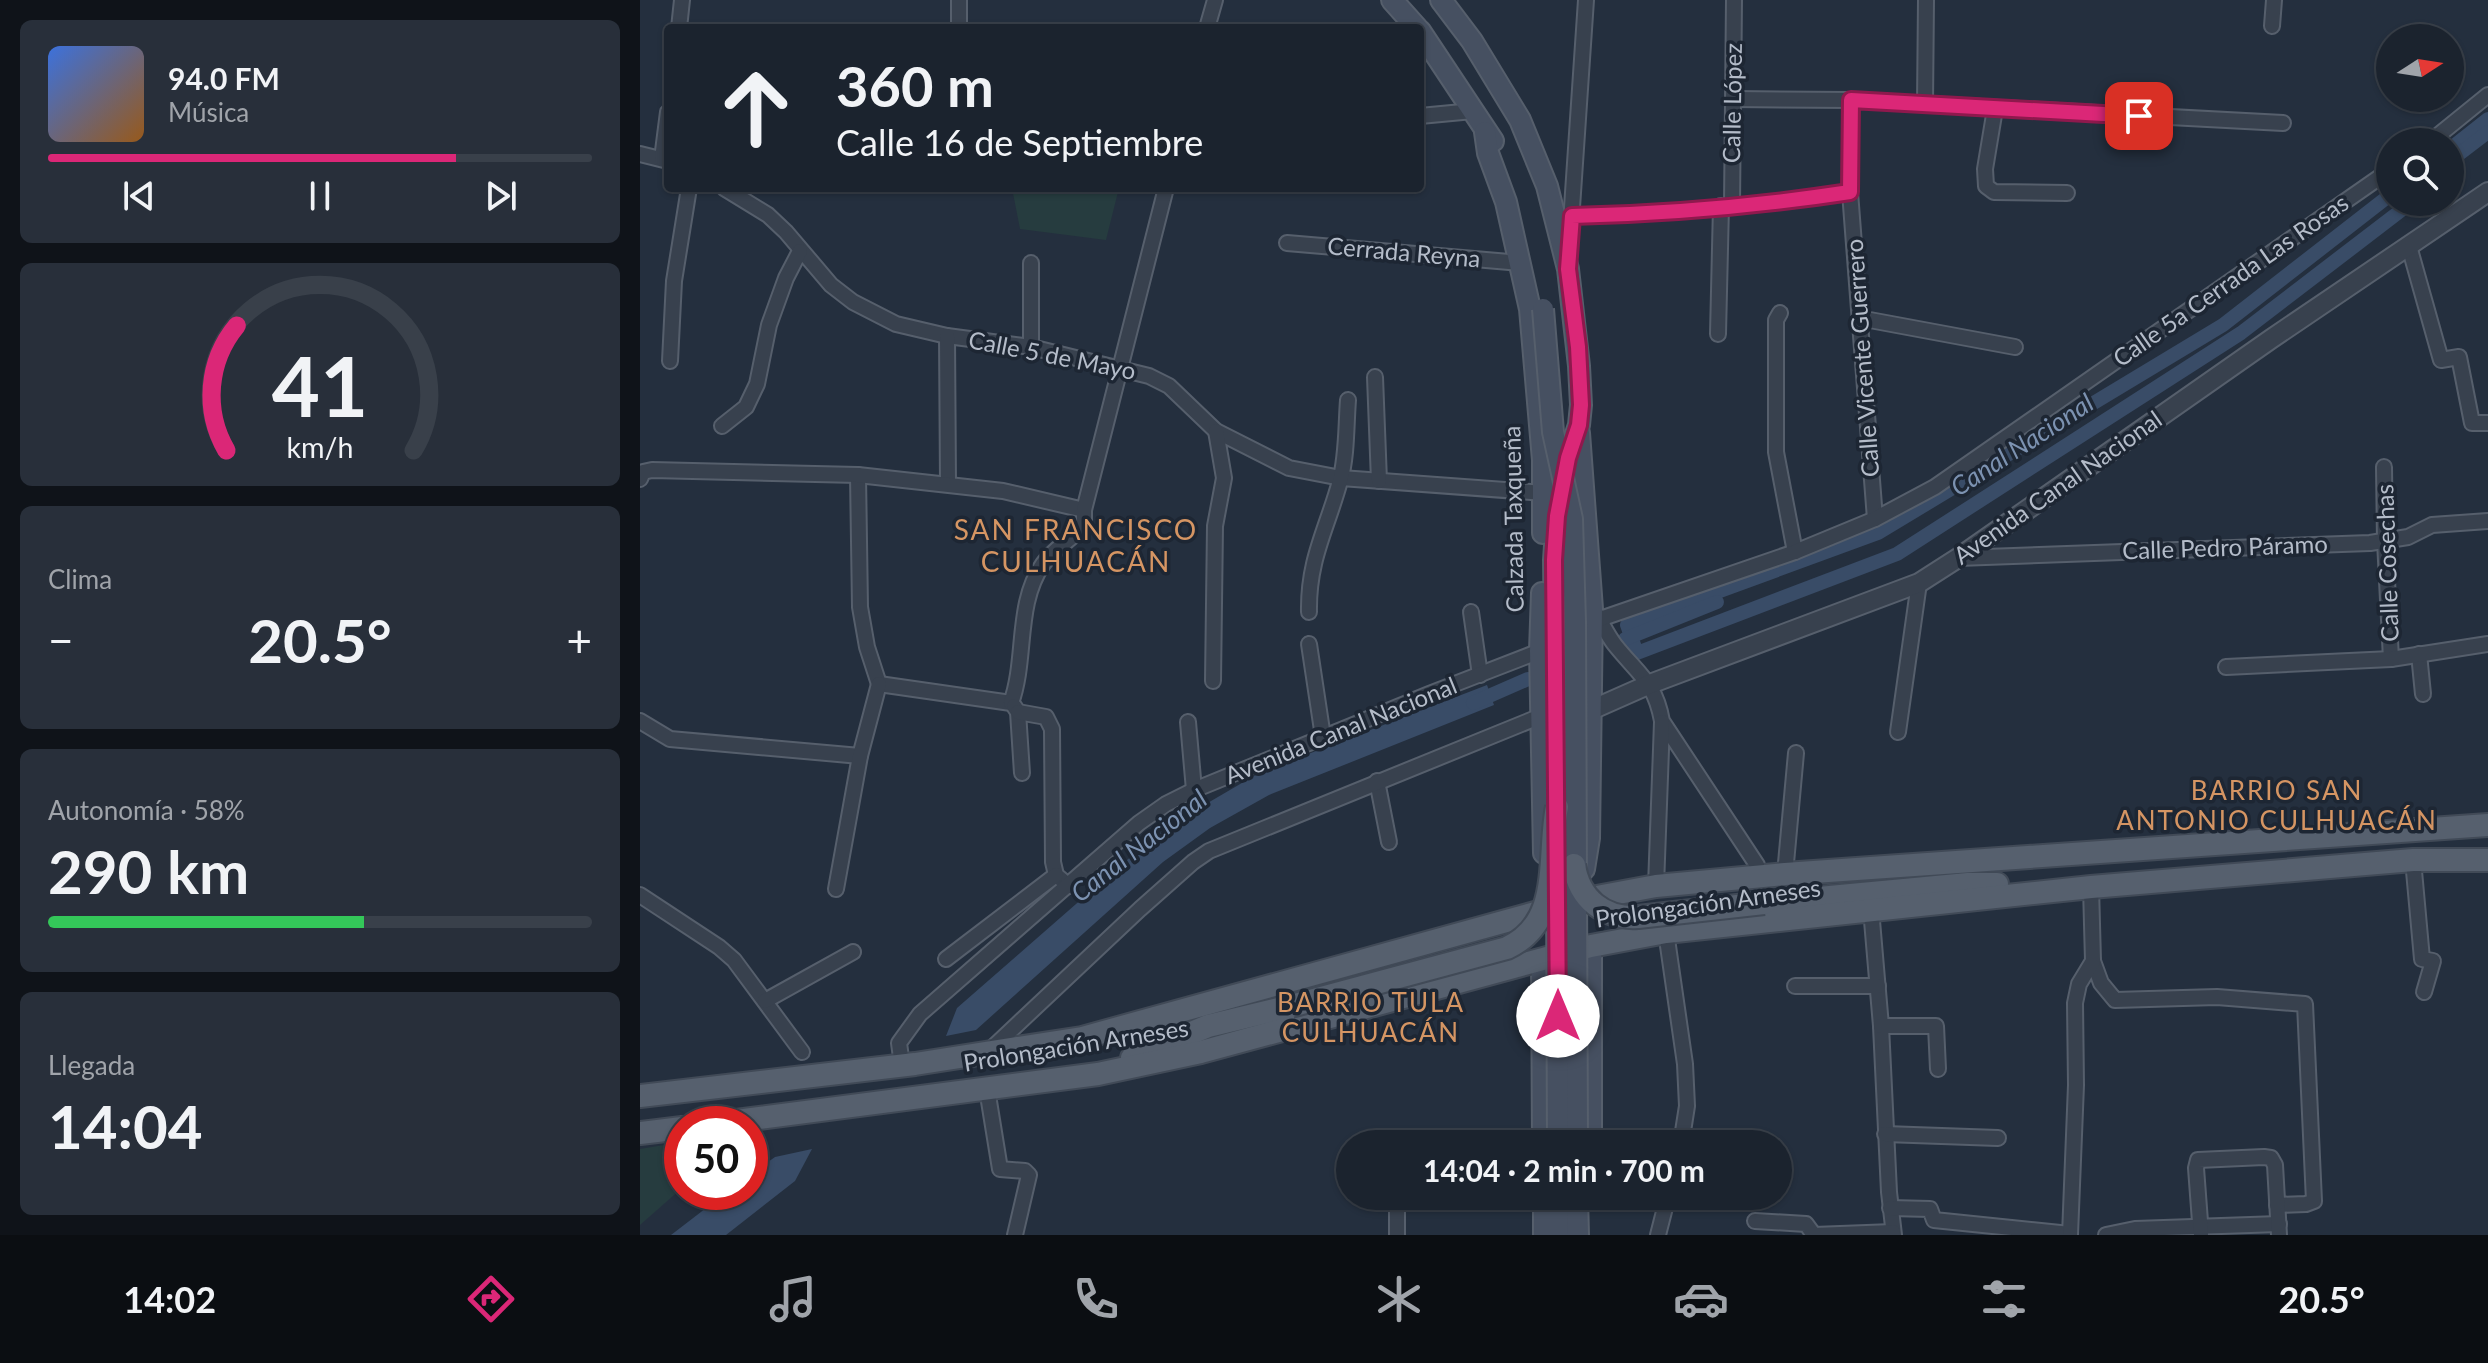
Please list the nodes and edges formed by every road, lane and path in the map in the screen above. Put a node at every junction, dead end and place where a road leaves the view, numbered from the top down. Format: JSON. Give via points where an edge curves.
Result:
{"nodes":[{"id":1,"x":682,"y":0,"type":"edge"},
{"id":2,"x":959,"y":0,"type":"edge"},
{"id":3,"x":1215,"y":0,"type":"edge"},
{"id":4,"x":1392,"y":0,"type":"edge"},
{"id":5,"x":1441,"y":0,"type":"edge"},
{"id":6,"x":1586,"y":0,"type":"edge"},
{"id":7,"x":1734,"y":0,"type":"edge"},
{"id":8,"x":1926,"y":0,"type":"edge"},
{"id":9,"x":2274,"y":0,"type":"edge"},
{"id":10,"x":679,"y":24,"type":"edge"},
{"id":11,"x":959,"y":24,"type":"edge"},
{"id":12,"x":1208,"y":24,"type":"edge"},
{"id":13,"x":1414,"y":24,"type":"edge"},
{"id":14,"x":2272,"y":26,"type":"dead end"},
{"id":15,"x":1424,"y":37,"type":"edge"},
{"id":16,"x":2488,"y":95,"type":"edge"},
{"id":17,"x":1734,"y":99,"type":"junction"},
{"id":18,"x":1851,"y":100,"type":"junction"},
{"id":19,"x":1925,"y":104,"type":"junction"},
{"id":20,"x":1995,"y":109,"type":"junction"},
{"id":21,"x":1473,"y":111,"type":"junction"},
{"id":22,"x":1424,"y":116,"type":"edge"},
{"id":23,"x":2283,"y":123,"type":"dead end"},
{"id":24,"x":2447,"y":128,"type":"edge"},
{"id":25,"x":1485,"y":132,"type":"junction"},
{"id":26,"x":640,"y":154,"type":"edge"},
{"id":27,"x":664,"y":160,"type":"edge"},
{"id":28,"x":2376,"y":180,"type":"edge"},
{"id":29,"x":688,"y":192,"type":"edge"},
{"id":30,"x":731,"y":192,"type":"edge"},
{"id":31,"x":1165,"y":192,"type":"edge"},
{"id":32,"x":1850,"y":192,"type":"junction"},
{"id":33,"x":2488,"y":192,"type":"edge"},
{"id":34,"x":2067,"y":193,"type":"dead end"},
{"id":35,"x":1726,"y":206,"type":"junction"},
{"id":36,"x":1572,"y":216,"type":"junction"},
{"id":37,"x":1287,"y":243,"type":"dead end"},
{"id":38,"x":2409,"y":246,"type":"junction"},
{"id":39,"x":800,"y":251,"type":"junction"},
{"id":40,"x":1031,"y":263,"type":"dead end"},
{"id":41,"x":1521,"y":263,"type":"junction"},
{"id":42,"x":1568,"y":269,"type":"junction"},
{"id":43,"x":1780,"y":313,"type":"dead end"},
{"id":44,"x":1859,"y":318,"type":"junction"},
{"id":45,"x":1718,"y":334,"type":"dead end"},
{"id":46,"x":947,"y":336,"type":"junction"},
{"id":47,"x":1031,"y":347,"type":"junction"},
{"id":48,"x":2015,"y":347,"type":"dead end"},
{"id":49,"x":670,"y":361,"type":"dead end"},
{"id":50,"x":1121,"y":367,"type":"junction"},
{"id":51,"x":1375,"y":377,"type":"dead end"},
{"id":52,"x":1348,"y":400,"type":"dead end"},
{"id":53,"x":2488,"y":423,"type":"edge"},
{"id":54,"x":1579,"y":425,"type":"junction"},
{"id":55,"x":722,"y":426,"type":"dead end"},
{"id":56,"x":1216,"y":431,"type":"junction"},
{"id":57,"x":2384,"y":467,"type":"dead end"},
{"id":58,"x":858,"y":475,"type":"junction"},
{"id":59,"x":1341,"y":478,"type":"junction"},
{"id":60,"x":640,"y":479,"type":"edge"},
{"id":61,"x":1379,"y":481,"type":"junction"},
{"id":62,"x":948,"y":484,"type":"junction"},
{"id":63,"x":1545,"y":493,"type":"junction"},
{"id":64,"x":1084,"y":510,"type":"junction"},
{"id":65,"x":1875,"y":519,"type":"junction"},
{"id":66,"x":2488,"y":521,"type":"edge"},
{"id":67,"x":2385,"y":541,"type":"junction"},
{"id":68,"x":1795,"y":552,"type":"junction"},
{"id":69,"x":1958,"y":558,"type":"junction"},
{"id":70,"x":1919,"y":583,"type":"junction"},
{"id":71,"x":1309,"y":612,"type":"dead end"},
{"id":72,"x":1471,"y":612,"type":"dead end"},
{"id":73,"x":1596,"y":614,"type":"junction"},
{"id":74,"x":1309,"y":644,"type":"dead end"},
{"id":75,"x":2488,"y":644,"type":"edge"},
{"id":76,"x":1540,"y":651,"type":"junction"},
{"id":77,"x":2419,"y":654,"type":"junction"},
{"id":78,"x":2391,"y":659,"type":"junction"},
{"id":79,"x":2226,"y":667,"type":"dead end"},
{"id":80,"x":1480,"y":675,"type":"junction"},
{"id":81,"x":1213,"y":681,"type":"dead end"},
{"id":82,"x":879,"y":684,"type":"junction"},
{"id":83,"x":1650,"y":684,"type":"junction"},
{"id":84,"x":2423,"y":694,"type":"dead end"},
{"id":85,"x":1015,"y":708,"type":"junction"},
{"id":86,"x":1589,"y":711,"type":"junction"},
{"id":87,"x":1541,"y":716,"type":"junction"},
{"id":88,"x":640,"y":721,"type":"edge"},
{"id":89,"x":1662,"y":721,"type":"junction"},
{"id":90,"x":1188,"y":722,"type":"dead end"},
{"id":91,"x":1898,"y":732,"type":"dead end"},
{"id":92,"x":1323,"y":737,"type":"junction"},
{"id":93,"x":1796,"y":753,"type":"dead end"},
{"id":94,"x":860,"y":756,"type":"junction"},
{"id":95,"x":1022,"y":773,"type":"dead end"},
{"id":96,"x":1377,"y":781,"type":"junction"},
{"id":97,"x":1194,"y":790,"type":"junction"},
{"id":98,"x":1557,"y":807,"type":"junction"},
{"id":99,"x":2488,"y":825,"type":"edge"},
{"id":100,"x":1543,"y":835,"type":"junction"},
{"id":101,"x":1589,"y":838,"type":"junction"},
{"id":102,"x":1389,"y":842,"type":"dead end"},
{"id":103,"x":2413,"y":860,"type":"junction"},
{"id":104,"x":2488,"y":860,"type":"edge"},
{"id":105,"x":1574,"y":865,"type":"junction"},
{"id":106,"x":1757,"y":865,"type":"dead end"},
{"id":107,"x":1785,"y":874,"type":"junction"},
{"id":108,"x":1056,"y":875,"type":"junction"},
{"id":109,"x":1069,"y":886,"type":"junction"},
{"id":110,"x":1656,"y":886,"type":"junction"},
{"id":111,"x":2091,"y":887,"type":"junction"},
{"id":112,"x":836,"y":889,"type":"dead end"},
{"id":113,"x":2062,"y":890,"type":"junction"},
{"id":114,"x":640,"y":895,"type":"edge"},
{"id":115,"x":1586,"y":899,"type":"junction"},
{"id":116,"x":1871,"y":909,"type":"junction"},
{"id":117,"x":1542,"y":912,"type":"junction"},
{"id":118,"x":1666,"y":932,"type":"junction"},
{"id":119,"x":1591,"y":946,"type":"junction"},
{"id":120,"x":853,"y":952,"type":"dead end"},
{"id":121,"x":946,"y":959,"type":"dead end"},
{"id":122,"x":1542,"y":961,"type":"junction"},
{"id":123,"x":2093,"y":961,"type":"junction"},
{"id":124,"x":1795,"y":986,"type":"dead end"},
{"id":125,"x":1878,"y":986,"type":"junction"},
{"id":126,"x":2424,"y":992,"type":"dead end"},
{"id":127,"x":765,"y":1001,"type":"junction"},
{"id":128,"x":1591,"y":1015,"type":"junction"},
{"id":129,"x":1542,"y":1021,"type":"junction"},
{"id":130,"x":1881,"y":1026,"type":"junction"},
{"id":131,"x":989,"y":1051,"type":"junction"},
{"id":132,"x":802,"y":1052,"type":"dead end"},
{"id":133,"x":905,"y":1057,"type":"junction"},
{"id":134,"x":1938,"y":1069,"type":"dead end"},
{"id":135,"x":1098,"y":1074,"type":"junction"},
{"id":136,"x":987,"y":1089,"type":"junction"},
{"id":137,"x":640,"y":1096,"type":"edge"},
{"id":138,"x":768,"y":1117,"type":"edge"},
{"id":139,"x":664,"y":1130,"type":"edge"},
{"id":140,"x":1543,"y":1130,"type":"edge"},
{"id":141,"x":1558,"y":1130,"type":"edge"},
{"id":142,"x":1577,"y":1130,"type":"edge"},
{"id":143,"x":1591,"y":1130,"type":"edge"},
{"id":144,"x":1683,"y":1130,"type":"edge"},
{"id":145,"x":640,"y":1133,"type":"edge"},
{"id":146,"x":1885,"y":1134,"type":"junction"},
{"id":147,"x":1998,"y":1138,"type":"dead end"},
{"id":148,"x":2277,"y":1205,"type":"junction"},
{"id":149,"x":1890,"y":1208,"type":"junction"},
{"id":150,"x":1397,"y":1210,"type":"edge"},
{"id":151,"x":1544,"y":1210,"type":"edge"},
{"id":152,"x":1559,"y":1210,"type":"edge"},
{"id":153,"x":1577,"y":1210,"type":"edge"},
{"id":154,"x":1591,"y":1210,"type":"edge"},
{"id":155,"x":1664,"y":1210,"type":"edge"},
{"id":156,"x":1755,"y":1221,"type":"dead end"},
{"id":157,"x":2279,"y":1229,"type":"edge"},
{"id":158,"x":2200,"y":1230,"type":"edge"},
{"id":159,"x":1893,"y":1233,"type":"edge"},
{"id":160,"x":1015,"y":1235,"type":"edge"},
{"id":161,"x":1397,"y":1235,"type":"edge"},
{"id":162,"x":1544,"y":1235,"type":"edge"},
{"id":163,"x":1559,"y":1235,"type":"edge"},
{"id":164,"x":1578,"y":1235,"type":"edge"},
{"id":165,"x":1591,"y":1235,"type":"edge"},
{"id":166,"x":1658,"y":1235,"type":"edge"},
{"id":167,"x":2070,"y":1235,"type":"edge"},
{"id":168,"x":2106,"y":1235,"type":"edge"}],
"edges":[{"from":1,"to":10,"type":"street"},
{"from":2,"to":11,"type":"street"},
{"from":3,"to":12,"type":"street"},
{"from":4,"to":13,"type":"main road","name":"Calzada Taxqueña"},
{"from":5,"to":42,"type":"main road","name":"Calzada Taxqueña","via":[[1520,120],[1547,186]]},
{"from":6,"to":36,"type":"street"},
{"from":7,"to":17,"type":"street","name":"Calle López"},
{"from":8,"to":19,"type":"street"},
{"from":9,"to":14,"type":"street"},
{"from":15,"to":21,"type":"main road","name":"Calzada Taxqueña"},
{"from":16,"to":24,"type":"street"},
{"from":17,"to":18,"type":"street"},
{"from":17,"to":35,"type":"street","name":"Calle López"},
{"from":18,"to":19,"type":"street"},
{"from":18,"to":32,"type":"street","name":"Calle Vicente Guerrero"},
{"from":19,"to":20,"type":"street"},
{"from":20,"to":23,"type":"street"},
{"from":20,"to":34,"type":"street","via":[[1986,186],[1994,192]]},
{"from":21,"to":22,"type":"street"},
{"from":21,"to":25,"type":"main road","name":"Calzada Taxqueña"},
{"from":25,"to":41,"type":"main road","name":"Calzada Taxqueña"},
{"from":25,"to":105,"type":"main road","name":"Calzada Taxqueña","bridge":true,"via":[[1497,146],[1531,247],[1543,309],[1553,432],[1572,519]]},
{"from":26,"to":27,"type":"street"},
{"from":28,"to":65,"type":"street","name":"Calle 5a Cerrada Las Rosas","via":[[1965,468]]},
{"from":29,"to":49,"type":"street","via":[[674,281]]},
{"from":30,"to":39,"type":"street","name":"Calle 5 de Mayo","via":[[768,215]]},
{"from":31,"to":50,"type":"street"},
{"from":32,"to":35,"type":"street"},
{"from":32,"to":44,"type":"street","name":"Calle Vicente Guerrero"},
{"from":33,"to":38,"type":"street","name":"Avenida Canal Nacional"},
{"from":35,"to":36,"type":"street"},
{"from":35,"to":45,"type":"street","name":"Calle López"},
{"from":36,"to":42,"type":"street"},
{"from":37,"to":41,"type":"street","name":"Cerrada Reyna"},
{"from":38,"to":53,"type":"street","via":[[2441,360],[2459,357],[2472,423]]},
{"from":38,"to":69,"type":"street","name":"Avenida Canal Nacional"},
{"from":39,"to":46,"type":"street","name":"Calle 5 de Mayo","via":[[853,302],[896,324]]},
{"from":39,"to":55,"type":"street","via":[[769,325],[757,384],[746,407]]},
{"from":40,"to":47,"type":"street"},
{"from":41,"to":63,"type":"main road","name":"Calzada Taxqueña","via":[[1530,309]]},
{"from":42,"to":54,"type":"main road","name":"Calzada Taxqueña","via":[[1579,366]]},
{"from":43,"to":68,"type":"street","via":[[1776,452]]},
{"from":44,"to":48,"type":"street"},
{"from":44,"to":65,"type":"street","name":"Calle Vicente Guerrero"},
{"from":46,"to":47,"type":"street","name":"Calle 5 de Mayo"},
{"from":46,"to":62,"type":"street"},
{"from":47,"to":50,"type":"street","name":"Calle 5 de Mayo"},
{"from":50,"to":56,"type":"street","name":"Calle 5 de Mayo","via":[[1169,386]]},
{"from":50,"to":64,"type":"street"},
{"from":51,"to":61,"type":"street"},
{"from":52,"to":59,"type":"street"},
{"from":54,"to":73,"type":"main road","name":"Calzada Taxqueña"},
{"from":54,"to":98,"type":"main road","name":"Calzada Taxqueña","via":[[1557,516],[1554,560]]},
{"from":56,"to":59,"type":"street","name":"Calle 5 de Mayo","via":[[1289,468]]},
{"from":56,"to":81,"type":"street","via":[[1224,478],[1215,526]]},
{"from":57,"to":67,"type":"street","name":"Calle Cosechas"},
{"from":58,"to":60,"type":"street","via":[[652,470]]},
{"from":58,"to":62,"type":"street"},
{"from":58,"to":82,"type":"street","via":[[860,607]]},
{"from":59,"to":61,"type":"street","name":"Calle 5 de Mayo"},
{"from":59,"to":71,"type":"street","via":[[1313,560]]},
{"from":61,"to":63,"type":"street","name":"Calle 5 de Mayo"},
{"from":62,"to":64,"type":"street"},
{"from":63,"to":76,"type":"main road","name":"Calzada Taxqueña"},
{"from":64,"to":85,"type":"street","via":[[1084,525],[1035,576],[1026,608]]},
{"from":65,"to":68,"type":"street","name":"Calle 5a Cerrada Las Rosas"},
{"from":66,"to":67,"type":"street","name":"Calle Pedro Páramo","via":[[2432,525]]},
{"from":67,"to":69,"type":"street","name":"Calle Pedro Páramo"},
{"from":67,"to":78,"type":"street","name":"Calle Cosechas"},
{"from":68,"to":73,"type":"street","name":"Calle 5a Cerrada Las Rosas"},
{"from":69,"to":70,"type":"street","name":"Avenida Canal Nacional"},
{"from":70,"to":83,"type":"street","name":"Avenida Canal Nacional"},
{"from":70,"to":91,"type":"street"},
{"from":72,"to":80,"type":"street"},
{"from":73,"to":83,"type":"street","via":[[1613,643]]},
{"from":73,"to":86,"type":"main road","name":"Calzada Taxqueña"},
{"from":74,"to":92,"type":"street"},
{"from":75,"to":77,"type":"street"},
{"from":76,"to":80,"type":"street","name":"Avenida Canal Nacional"},
{"from":76,"to":87,"type":"main road","name":"Calzada Taxqueña"},
{"from":77,"to":78,"type":"street"},
{"from":77,"to":84,"type":"street"},
{"from":78,"to":79,"type":"street"},
{"from":80,"to":92,"type":"street","name":"Avenida Canal Nacional"},
{"from":82,"to":85,"type":"street"},
{"from":82,"to":94,"type":"street"},
{"from":83,"to":86,"type":"street","name":"Avenida Canal Nacional"},
{"from":83,"to":89,"type":"street"},
{"from":85,"to":95,"type":"street"},
{"from":85,"to":108,"type":"street","via":[[1050,723]]},
{"from":86,"to":101,"type":"main road","name":"Calzada Taxqueña"},
{"from":87,"to":96,"type":"street"},
{"from":87,"to":100,"type":"main road","name":"Calzada Taxqueña"},
{"from":88,"to":94,"type":"street","via":[[670,739]]},
{"from":89,"to":106,"type":"street"},
{"from":89,"to":110,"type":"street"},
{"from":90,"to":97,"type":"street"},
{"from":92,"to":97,"type":"street","name":"Avenida Canal Nacional"},
{"from":93,"to":107,"type":"street"},
{"from":94,"to":112,"type":"street"},
{"from":96,"to":102,"type":"street"},
{"from":96,"to":131,"type":"street","via":[[1193,862]]},
{"from":97,"to":109,"type":"street","name":"Avenida Canal Nacional","via":[[1139,823]]},
{"from":98,"to":135,"type":"main road","bridge":true,"via":[[1548,902],[1523,939],[1507,948],[1208,1026]]},
{"from":98,"to":141,"type":"main road","name":"Calzada Taxqueña","bridge":true},
{"from":99,"to":107,"type":"main road","name":"Prolongación Arneses"},
{"from":100,"to":101,"type":"main road","via":[[1554,848],[1565,851]]},
{"from":100,"to":117,"type":"main road","name":"Calzada Taxqueña"},
{"from":101,"to":115,"type":"main road","name":"Calzada Taxqueña","via":[[1584,869],[1570,886],[1572,896]]},
{"from":103,"to":104,"type":"main road","name":"Prolongación Arneses"},
{"from":103,"to":111,"type":"main road","name":"Prolongación Arneses"},
{"from":103,"to":126,"type":"street","via":[[2422,959],[2433,961]]},
{"from":105,"to":113,"type":"main road","bridge":true,"via":[[1590,901],[1617,916],[1968,884]]},
{"from":105,"to":142,"type":"main road","name":"Calzada Taxqueña","bridge":true},
{"from":107,"to":110,"type":"main road","name":"Prolongación Arneses"},
{"from":108,"to":109,"type":"street"},
{"from":108,"to":121,"type":"street"},
{"from":109,"to":133,"type":"street","name":"Avenida Canal Nacional","via":[[920,1014]]},
{"from":110,"to":115,"type":"main road","name":"Prolongación Arneses"},
{"from":111,"to":113,"type":"main road","name":"Prolongación Arneses"},
{"from":111,"to":123,"type":"street"},
{"from":113,"to":116,"type":"main road","name":"Prolongación Arneses"},
{"from":114,"to":127,"type":"street","via":[[719,947]]},
{"from":115,"to":117,"type":"main road","name":"Prolongación Arneses"},
{"from":116,"to":118,"type":"main road","name":"Prolongación Arneses"},
{"from":116,"to":125,"type":"street"},
{"from":117,"to":131,"type":"main road","name":"Prolongación Arneses","via":[[1118,1030]]},
{"from":118,"to":119,"type":"main road","name":"Prolongación Arneses"},
{"from":118,"to":144,"type":"street","via":[[1685,1064]]},
{"from":119,"to":122,"type":"main road","name":"Prolongación Arneses"},
{"from":119,"to":128,"type":"main road"},
{"from":120,"to":127,"type":"street"},
{"from":122,"to":129,"type":"main road"},
{"from":122,"to":135,"type":"main road","name":"Prolongación Arneses","via":[[1201,1052]]},
{"from":123,"to":148,"type":"street","via":[[2115,1000],[2217,997],[2305,1004],[2314,1201]]},
{"from":123,"to":167,"type":"street","via":[[2075,1003]]},
{"from":124,"to":125,"type":"street"},
{"from":125,"to":130,"type":"street"},
{"from":127,"to":132,"type":"street"},
{"from":128,"to":129,"type":"main road","via":[[1580,999],[1567,996],[1549,1003]]},
{"from":128,"to":143,"type":"main road"},
{"from":129,"to":140,"type":"main road"},
{"from":130,"to":134,"type":"street","via":[[1936,1026]]},
{"from":130,"to":146,"type":"street"},
{"from":131,"to":133,"type":"main road","name":"Prolongación Arneses"},
{"from":133,"to":137,"type":"main road","name":"Prolongación Arneses"},
{"from":135,"to":136,"type":"main road","name":"Prolongación Arneses"},
{"from":136,"to":138,"type":"main road","name":"Prolongación Arneses"},
{"from":136,"to":160,"type":"street","via":[[1000,1169],[1029,1175]]},
{"from":139,"to":145,"type":"main road"},
{"from":146,"to":147,"type":"street"},
{"from":146,"to":149,"type":"street"},
{"from":148,"to":157,"type":"street"},
{"from":148,"to":158,"type":"street","via":[[2271,1158],[2198,1160]]},
{"from":149,"to":159,"type":"street"},
{"from":149,"to":167,"type":"street","via":[[1930,1209],[1934,1220]]},
{"from":150,"to":161,"type":"street"},
{"from":151,"to":162,"type":"main road"},
{"from":152,"to":163,"type":"main road"},
{"from":153,"to":164,"type":"main road"},
{"from":154,"to":165,"type":"main road"},
{"from":155,"to":166,"type":"street"},
{"from":156,"to":159,"type":"street","via":[[1806,1224],[1814,1235]]},
{"from":157,"to":158,"type":"street"},
{"from":158,"to":168,"type":"street","via":[[2135,1229]]}]}
